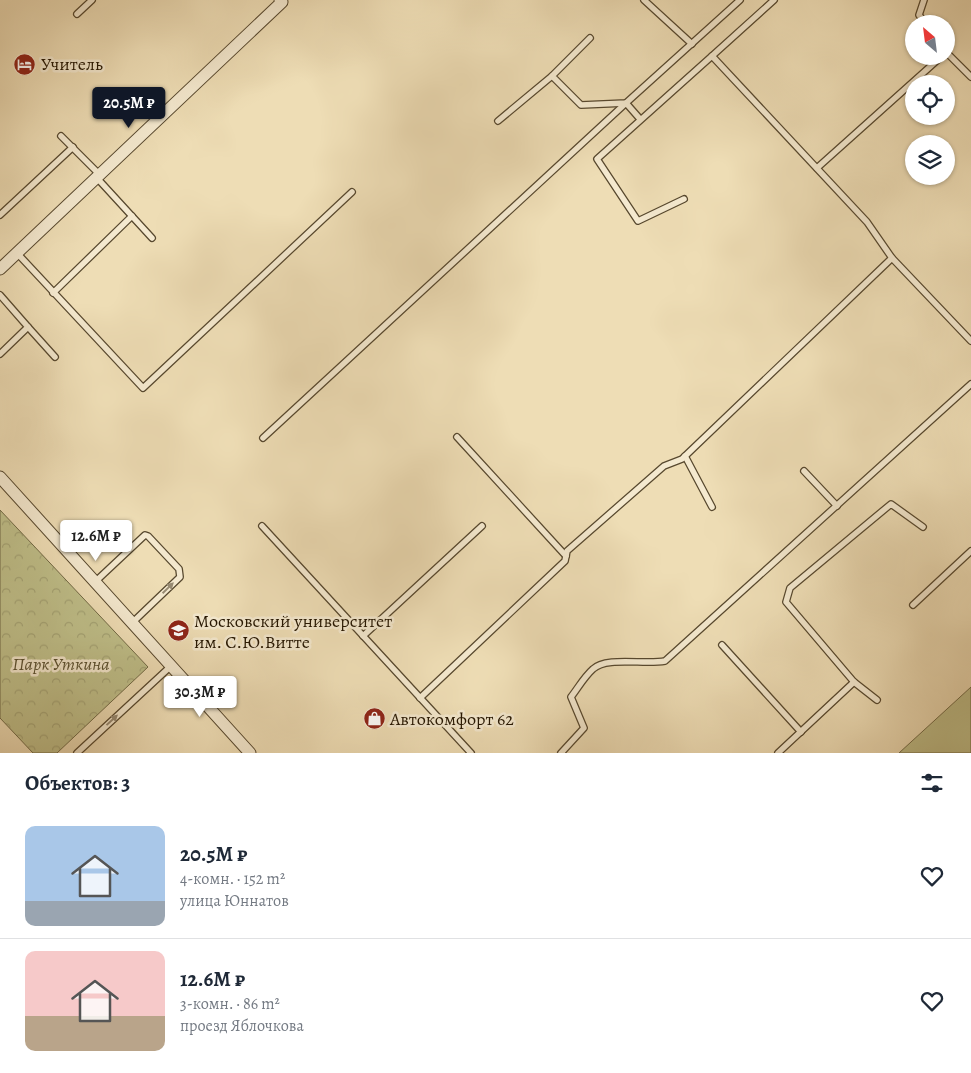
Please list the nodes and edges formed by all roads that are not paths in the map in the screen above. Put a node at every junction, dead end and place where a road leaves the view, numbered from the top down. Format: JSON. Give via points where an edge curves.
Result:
{"nodes":[{"id":1,"x":92,"y":0,"type":"edge"},
{"id":2,"x":280,"y":0,"type":"edge"},
{"id":3,"x":644,"y":0,"type":"edge"},
{"id":4,"x":740,"y":0,"type":"edge"},
{"id":5,"x":774,"y":0,"type":"edge"},
{"id":6,"x":924,"y":0,"type":"edge"},
{"id":7,"x":77,"y":14,"type":"dead end"},
{"id":8,"x":920,"y":15,"type":"edge"},
{"id":9,"x":590,"y":38,"type":"dead end"},
{"id":10,"x":692,"y":44,"type":"junction"},
{"id":11,"x":712,"y":56,"type":"junction"},
{"id":12,"x":955,"y":61,"type":"edge"},
{"id":13,"x":932,"y":65,"type":"edge"},
{"id":14,"x":552,"y":76,"type":"junction"},
{"id":15,"x":971,"y":77,"type":"edge"},
{"id":16,"x":626,"y":103,"type":"junction"},
{"id":17,"x":640,"y":120,"type":"junction"},
{"id":18,"x":498,"y":121,"type":"dead end"},
{"id":19,"x":61,"y":136,"type":"dead end"},
{"id":20,"x":72,"y":147,"type":"junction"},
{"id":21,"x":817,"y":168,"type":"junction"},
{"id":22,"x":99,"y":176,"type":"junction"},
{"id":23,"x":352,"y":192,"type":"dead end"},
{"id":24,"x":684,"y":199,"type":"dead end"},
{"id":25,"x":0,"y":215,"type":"edge"},
{"id":26,"x":132,"y":216,"type":"junction"},
{"id":27,"x":152,"y":238,"type":"dead end"},
{"id":28,"x":17,"y":253,"type":"junction"},
{"id":29,"x":892,"y":258,"type":"junction"},
{"id":30,"x":0,"y":269,"type":"edge"},
{"id":31,"x":53,"y":292,"type":"junction"},
{"id":32,"x":0,"y":295,"type":"edge"},
{"id":33,"x":28,"y":327,"type":"junction"},
{"id":34,"x":971,"y":341,"type":"edge"},
{"id":35,"x":0,"y":354,"type":"edge"},
{"id":36,"x":55,"y":357,"type":"dead end"},
{"id":37,"x":971,"y":384,"type":"edge"},
{"id":38,"x":457,"y":437,"type":"dead end"},
{"id":39,"x":263,"y":438,"type":"dead end"},
{"id":40,"x":685,"y":456,"type":"junction"},
{"id":41,"x":804,"y":471,"type":"dead end"},
{"id":42,"x":0,"y":477,"type":"edge"},
{"id":43,"x":837,"y":506,"type":"junction"},
{"id":44,"x":712,"y":507,"type":"dead end"},
{"id":45,"x":262,"y":526,"type":"dead end"},
{"id":46,"x":482,"y":526,"type":"dead end"},
{"id":47,"x":923,"y":527,"type":"dead end"},
{"id":48,"x":971,"y":551,"type":"edge"},
{"id":49,"x":566,"y":556,"type":"junction"},
{"id":50,"x":96,"y":581,"type":"junction"},
{"id":51,"x":913,"y":605,"type":"dead end"},
{"id":52,"x":133,"y":622,"type":"junction"},
{"id":53,"x":363,"y":636,"type":"junction"},
{"id":54,"x":722,"y":645,"type":"dead end"},
{"id":55,"x":171,"y":666,"type":"junction"},
{"id":56,"x":854,"y":682,"type":"junction"},
{"id":57,"x":420,"y":698,"type":"junction"},
{"id":58,"x":877,"y":700,"type":"dead end"},
{"id":59,"x":800,"y":732,"type":"junction"},
{"id":60,"x":77,"y":753,"type":"edge"},
{"id":61,"x":250,"y":753,"type":"edge"},
{"id":62,"x":470,"y":753,"type":"edge"},
{"id":63,"x":561,"y":753,"type":"edge"},
{"id":64,"x":778,"y":753,"type":"edge"}],
"edges":[{"from":1,"to":7,"type":"lane"},
{"from":2,"to":22,"type":"street","via":[[282,2]]},
{"from":3,"to":10,"type":"lane"},
{"from":4,"to":10,"type":"lane"},
{"from":5,"to":11,"type":"lane"},
{"from":6,"to":8,"type":"lane"},
{"from":9,"to":14,"type":"lane"},
{"from":10,"to":16,"type":"lane"},
{"from":11,"to":17,"type":"lane"},
{"from":11,"to":21,"type":"lane"},
{"from":12,"to":15,"type":"lane"},
{"from":13,"to":21,"type":"lane"},
{"from":14,"to":16,"type":"lane","via":[[581,105]]},
{"from":14,"to":18,"type":"lane"},
{"from":16,"to":17,"type":"lane"},
{"from":16,"to":39,"type":"lane"},
{"from":17,"to":24,"type":"lane","via":[[597,159],[638,221]]},
{"from":19,"to":20,"type":"lane"},
{"from":20,"to":22,"type":"lane"},
{"from":20,"to":25,"type":"lane"},
{"from":21,"to":29,"type":"lane","via":[[867,222]]},
{"from":22,"to":26,"type":"lane"},
{"from":22,"to":28,"type":"street"},
{"from":23,"to":31,"type":"lane","via":[[143,388]]},
{"from":26,"to":27,"type":"lane"},
{"from":26,"to":31,"type":"lane"},
{"from":28,"to":30,"type":"street"},
{"from":28,"to":31,"type":"lane"},
{"from":29,"to":34,"type":"lane"},
{"from":29,"to":40,"type":"lane"},
{"from":32,"to":33,"type":"lane"},
{"from":33,"to":35,"type":"lane"},
{"from":33,"to":36,"type":"lane"},
{"from":37,"to":43,"type":"lane"},
{"from":38,"to":49,"type":"lane"},
{"from":40,"to":44,"type":"lane"},
{"from":40,"to":49,"type":"lane","via":[[664,466],[567,551]]},
{"from":41,"to":43,"type":"lane"},
{"from":42,"to":50,"type":"street"},
{"from":43,"to":63,"type":"lane","via":[[665,661],[651,664],[610,662],[594,668],[571,697],[584,728]]},
{"from":45,"to":53,"type":"lane"},
{"from":46,"to":53,"type":"lane"},
{"from":47,"to":56,"type":"lane","via":[[891,504],[790,588],[786,602]]},
{"from":48,"to":51,"type":"lane"},
{"from":49,"to":57,"type":"lane"},
{"from":50,"to":52,"type":"street"},
{"from":52,"to":50,"type":"lane","one_way":true,"via":[[180,577],[179,569],[145,535]]},
{"from":52,"to":55,"type":"street"},
{"from":53,"to":57,"type":"lane"},
{"from":54,"to":59,"type":"lane"},
{"from":60,"to":55,"type":"lane","one_way":true},
{"from":55,"to":61,"type":"street"},
{"from":56,"to":58,"type":"lane"},
{"from":56,"to":59,"type":"lane"},
{"from":57,"to":62,"type":"lane"},
{"from":59,"to":64,"type":"lane"}]}
